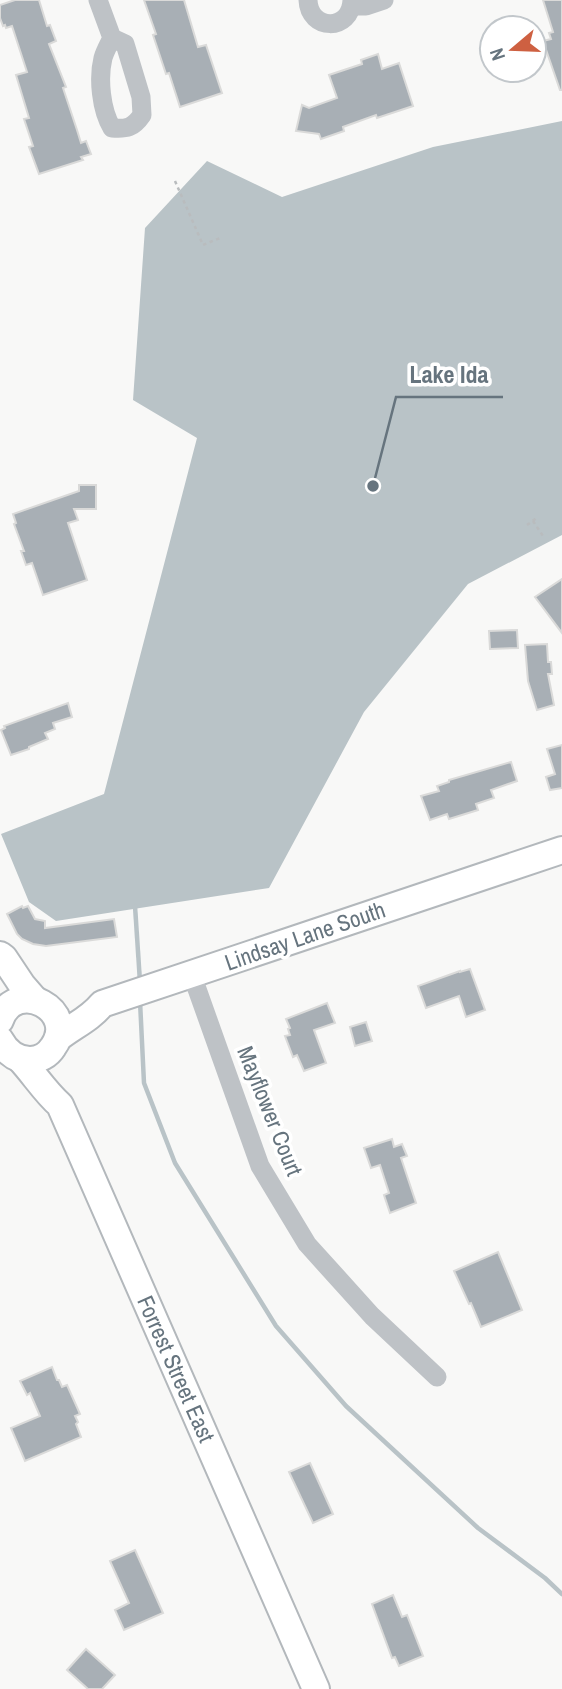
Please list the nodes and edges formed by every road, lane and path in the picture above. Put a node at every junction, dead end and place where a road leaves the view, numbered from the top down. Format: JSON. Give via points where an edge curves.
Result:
{"nodes":[{"id":1,"x":98,"y":0,"type":"edge"},
{"id":2,"x":308,"y":0,"type":"edge"},
{"id":3,"x":384,"y":0,"type":"edge"},
{"id":4,"x":352,"y":3,"type":"edge"},
{"id":5,"x":112,"y":37,"type":"dead end"},
{"id":6,"x":175,"y":181,"type":"dead end"},
{"id":7,"x":220,"y":238,"type":"dead end"},
{"id":8,"x":538,"y":517,"type":"dead end"},
{"id":9,"x":533,"y":521,"type":"junction"},
{"id":10,"x":527,"y":525,"type":"dead end"},
{"id":11,"x":542,"y":536,"type":"dead end"},
{"id":12,"x":562,"y":850,"type":"edge"},
{"id":13,"x":0,"y":955,"type":"edge"},
{"id":14,"x":192,"y":975,"type":"junction"},
{"id":15,"x":40,"y":1002,"type":"junction"},
{"id":16,"x":103,"y":1004,"type":"junction"},
{"id":17,"x":5,"y":1033,"type":"edge"},
{"id":18,"x":56,"y":1042,"type":"junction"},
{"id":19,"x":60,"y":1105,"type":"junction"},
{"id":20,"x":437,"y":1377,"type":"dead end"},
{"id":21,"x":316,"y":1689,"type":"edge"}],
"edges":[{"from":1,"to":5,"type":"street"},
{"from":2,"to":4,"type":"street","via":[[316,19],[330,24],[344,19]]},
{"from":3,"to":4,"type":"street","via":[[366,6]]},
{"from":6,"to":7,"type":"path","via":[[203,245]]},
{"from":8,"to":9,"type":"path"},
{"from":9,"to":10,"type":"path"},
{"from":9,"to":11,"type":"path"},
{"from":12,"to":14,"type":"street","name":"Lindsay Lane South"},
{"from":13,"to":15,"type":"street"},
{"from":14,"to":16,"type":"street","name":"Lindsay Lane South"},
{"from":14,"to":20,"type":"street","name":"Mayflower Court","via":[[260,1166],[307,1244],[372,1316]]},
{"from":15,"to":16,"type":"street"},
{"from":15,"to":17,"type":"street","via":[[24,999],[8,1007]]},
{"from":15,"to":18,"type":"street","via":[[57,1020]]},
{"from":16,"to":18,"type":"street","name":"Lindsay Lane South"},
{"from":17,"to":18,"type":"street","via":[[30,1060],[47,1053]]},
{"from":17,"to":19,"type":"street","name":"Forrest Street East"},
{"from":18,"to":19,"type":"street","via":[[63,1093]]},
{"from":19,"to":21,"type":"street","name":"Forrest Street East"}]}
